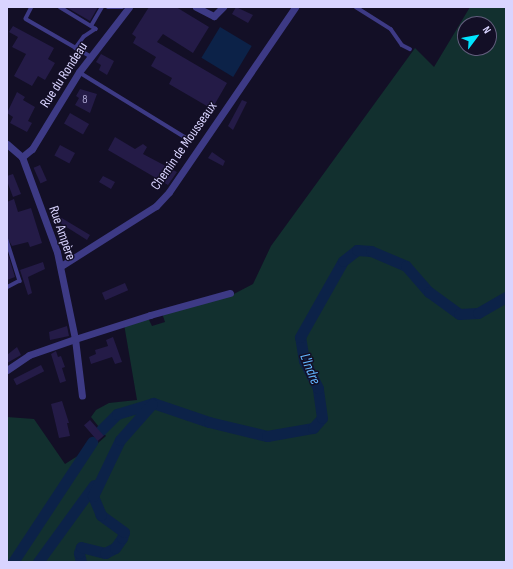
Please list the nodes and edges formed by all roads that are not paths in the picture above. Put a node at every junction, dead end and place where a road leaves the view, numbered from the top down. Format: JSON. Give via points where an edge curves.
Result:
{"nodes":[{"id":1,"x":32,"y":7,"type":"edge"},
{"id":2,"x":60,"y":7,"type":"edge"},
{"id":3,"x":102,"y":7,"type":"edge"},
{"id":4,"x":110,"y":7,"type":"edge"},
{"id":5,"x":122,"y":7,"type":"edge"},
{"id":6,"x":129,"y":7,"type":"edge"},
{"id":7,"x":196,"y":7,"type":"edge"},
{"id":8,"x":223,"y":7,"type":"edge"},
{"id":9,"x":295,"y":7,"type":"edge"},
{"id":10,"x":356,"y":7,"type":"edge"},
{"id":11,"x":91,"y":26,"type":"junction"},
{"id":12,"x":76,"y":48,"type":"junction"},
{"id":13,"x":410,"y":49,"type":"dead end"},
{"id":14,"x":90,"y":56,"type":"junction"},
{"id":15,"x":79,"y":72,"type":"junction"},
{"id":16,"x":188,"y":138,"type":"dead end"},
{"id":17,"x":7,"y":144,"type":"edge"},
{"id":18,"x":22,"y":157,"type":"junction"},
{"id":19,"x":7,"y":240,"type":"edge"},
{"id":20,"x":61,"y":266,"type":"junction"},
{"id":21,"x":7,"y":288,"type":"edge"},
{"id":22,"x":230,"y":293,"type":"dead end"},
{"id":23,"x":75,"y":339,"type":"junction"},
{"id":24,"x":7,"y":370,"type":"edge"},
{"id":25,"x":82,"y":396,"type":"dead end"}],
"edges":[{"from":1,"to":12,"type":"lane","via":[[26,19]]},
{"from":2,"to":11,"type":"lane"},
{"from":3,"to":11,"type":"lane"},
{"from":4,"to":5,"type":"lane"},
{"from":6,"to":14,"type":"street","name":"Rue du Rondeau"},
{"from":7,"to":8,"type":"street","via":[[214,16]]},
{"from":9,"to":20,"type":"street","name":"Chemin de Mousseaux","via":[[173,186],[156,206]]},
{"from":10,"to":13,"type":"lane","via":[[391,29],[402,45]]},
{"from":11,"to":12,"type":"lane","via":[[96,29],[84,36]]},
{"from":12,"to":14,"type":"lane"},
{"from":14,"to":15,"type":"street","name":"Rue du Rondeau"},
{"from":15,"to":16,"type":"lane"},
{"from":15,"to":18,"type":"street","name":"Rue du Rondeau","via":[[32,149]]},
{"from":17,"to":18,"type":"street","name":"Rue Ampère"},
{"from":18,"to":20,"type":"street","name":"Rue Ampère"},
{"from":19,"to":21,"type":"lane","via":[[20,282]]},
{"from":20,"to":23,"type":"street","name":"Rue Ampère"},
{"from":22,"to":23,"type":"street"},
{"from":23,"to":24,"type":"street","via":[[30,355]]},
{"from":23,"to":25,"type":"street","name":"Rue Ampère"}]}
